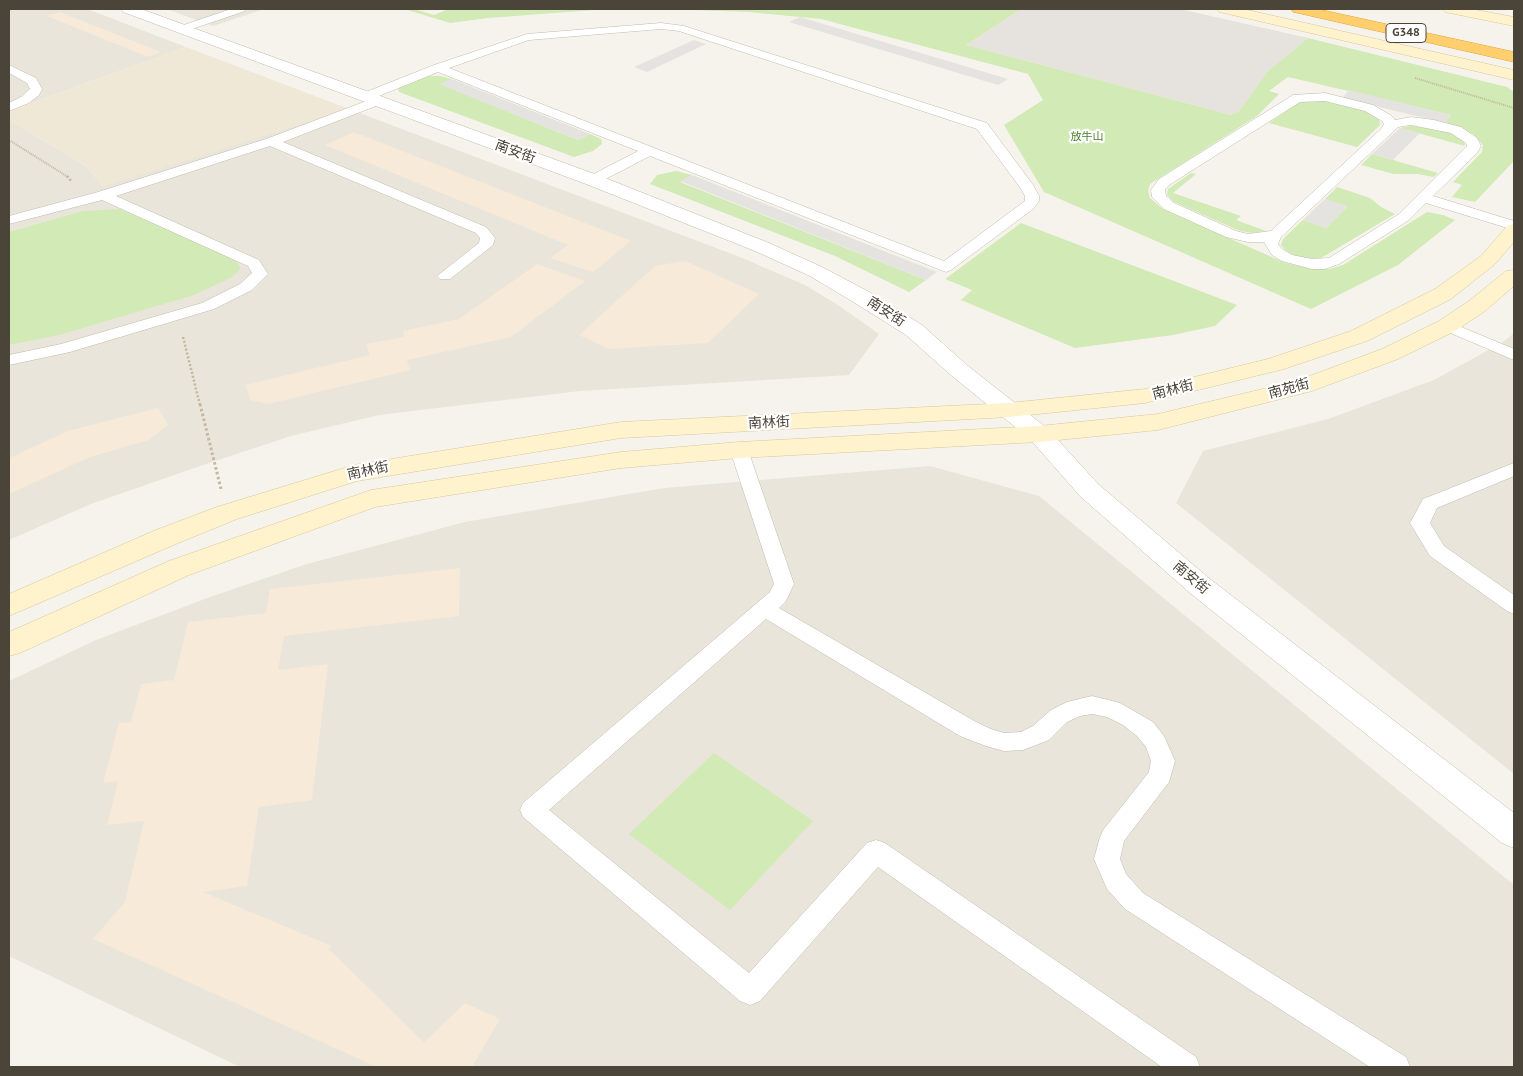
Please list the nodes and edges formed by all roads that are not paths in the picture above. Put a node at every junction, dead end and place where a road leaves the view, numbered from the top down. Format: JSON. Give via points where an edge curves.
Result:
{"nodes":[{"id":1,"x":128,"y":9,"type":"edge"},
{"id":2,"x":241,"y":9,"type":"edge"},
{"id":3,"x":1224,"y":9,"type":"edge"},
{"id":4,"x":1298,"y":9,"type":"edge"},
{"id":5,"x":1450,"y":9,"type":"edge"},
{"id":6,"x":1514,"y":22,"type":"edge"},
{"id":7,"x":182,"y":29,"type":"junction"},
{"id":8,"x":1514,"y":56,"type":"edge"},
{"id":9,"x":9,"y":68,"type":"edge"},
{"id":10,"x":438,"y":68,"type":"junction"},
{"id":11,"x":1494,"y":70,"type":"junction"},
{"id":12,"x":1514,"y":75,"type":"edge"},
{"id":13,"x":1514,"y":80,"type":"edge"},
{"id":14,"x":371,"y":99,"type":"junction"},
{"id":15,"x":1364,"y":106,"type":"junction"},
{"id":16,"x":9,"y":107,"type":"edge"},
{"id":17,"x":1442,"y":126,"type":"junction"},
{"id":18,"x":1387,"y":129,"type":"junction"},
{"id":19,"x":271,"y":142,"type":"junction"},
{"id":20,"x":649,"y":151,"type":"junction"},
{"id":21,"x":593,"y":180,"type":"junction"},
{"id":22,"x":103,"y":195,"type":"junction"},
{"id":23,"x":1424,"y":198,"type":"junction"},
{"id":24,"x":9,"y":220,"type":"edge"},
{"id":25,"x":1514,"y":226,"type":"edge"},
{"id":26,"x":1514,"y":230,"type":"edge"},
{"id":27,"x":1231,"y":234,"type":"junction"},
{"id":28,"x":1276,"y":234,"type":"junction"},
{"id":29,"x":1287,"y":258,"type":"junction"},
{"id":30,"x":445,"y":276,"type":"dead end"},
{"id":31,"x":1514,"y":276,"type":"edge"},
{"id":32,"x":1447,"y":326,"type":"junction"},
{"id":33,"x":1514,"y":355,"type":"edge"},
{"id":34,"x":9,"y":360,"type":"edge"},
{"id":35,"x":1008,"y":410,"type":"junction"},
{"id":36,"x":1039,"y":434,"type":"junction"},
{"id":37,"x":739,"y":450,"type":"junction"},
{"id":38,"x":1514,"y":469,"type":"edge"},
{"id":39,"x":9,"y":606,"type":"edge"},
{"id":40,"x":1514,"y":606,"type":"edge"},
{"id":41,"x":765,"y":609,"type":"junction"},
{"id":42,"x":9,"y":645,"type":"edge"},
{"id":43,"x":1514,"y":833,"type":"edge"},
{"id":44,"x":1186,"y":1067,"type":"edge"},
{"id":45,"x":1396,"y":1067,"type":"edge"}],
"edges":[{"from":1,"to":7,"type":"street","name":"南安街"},
{"from":2,"to":7,"type":"lane"},
{"from":3,"to":11,"type":"main road"},
{"from":4,"to":8,"type":"highway","number":"G348"},
{"from":5,"to":6,"type":"main road"},
{"from":7,"to":14,"type":"street","name":"南安街"},
{"from":9,"to":16,"type":"lane","via":[[32,81],[36,88],[31,96]]},
{"from":10,"to":14,"type":"lane"},
{"from":10,"to":20,"type":"lane"},
{"from":10,"to":20,"type":"lane","via":[[527,37],[661,26],[680,28],[982,126],[1032,196],[1028,206],[946,267]]},
{"from":11,"to":12,"type":"main road"},
{"from":11,"to":13,"type":"main road"},
{"from":14,"to":19,"type":"lane"},
{"from":14,"to":21,"type":"street","name":"南安街"},
{"from":15,"to":17,"type":"lane"},
{"from":15,"to":18,"type":"lane","via":[[1385,116],[1390,124]]},
{"from":15,"to":27,"type":"lane","via":[[1325,97],[1292,99],[1159,187],[1159,197],[1169,206]]},
{"from":17,"to":18,"type":"lane","via":[[1411,121],[1394,124]]},
{"from":17,"to":23,"type":"lane","via":[[1466,135],[1474,149]]},
{"from":18,"to":28,"type":"lane"},
{"from":19,"to":22,"type":"lane"},
{"from":19,"to":30,"type":"lane","via":[[481,230],[488,238],[486,245]]},
{"from":20,"to":21,"type":"lane"},
{"from":21,"to":35,"type":"street","name":"南安街","via":[[817,272],[914,330]]},
{"from":22,"to":24,"type":"lane"},
{"from":22,"to":34,"type":"lane","via":[[254,264],[260,274],[246,287],[208,306],[64,348]]},
{"from":23,"to":25,"type":"lane"},
{"from":23,"to":29,"type":"lane","via":[[1404,217],[1330,262],[1306,263]]},
{"from":26,"to":35,"type":"main road","name":"南林街","via":[[1488,260],[1443,294],[1359,336],[1276,364],[1145,396]]},
{"from":27,"to":28,"type":"lane","via":[[1254,238]]},
{"from":27,"to":29,"type":"lane"},
{"from":28,"to":29,"type":"lane","via":[[1271,244]]},
{"from":31,"to":32,"type":"main road","name":"南苑街"},
{"from":32,"to":33,"type":"lane"},
{"from":32,"to":36,"type":"main road","name":"南苑街","via":[[1390,354],[1304,386],[1158,422]]},
{"from":35,"to":36,"type":"street","name":"南安街"},
{"from":35,"to":39,"type":"main road","name":"南林街","via":[[622,430],[354,473],[227,513]]},
{"from":36,"to":37,"type":"main road","name":"南林街"},
{"from":36,"to":43,"type":"street","name":"南安街","via":[[1090,490],[1200,586]]},
{"from":37,"to":41,"type":"lane","via":[[784,584],[780,596]]},
{"from":37,"to":42,"type":"main road","name":"南林街","via":[[621,460],[371,499],[179,568]]},
{"from":38,"to":40,"type":"lane","via":[[1430,504],[1420,523],[1437,551]]},
{"from":41,"to":44,"type":"lane","via":[[532,810],[750,992],[876,851]]},
{"from":41,"to":45,"type":"lane","via":[[986,737],[1004,742],[1024,742],[1041,733],[1059,716],[1075,708],[1092,705],[1112,709],[1145,729],[1156,743],[1162,761],[1160,775],[1113,837],[1107,859],[1116,881],[1134,901]]}]}
